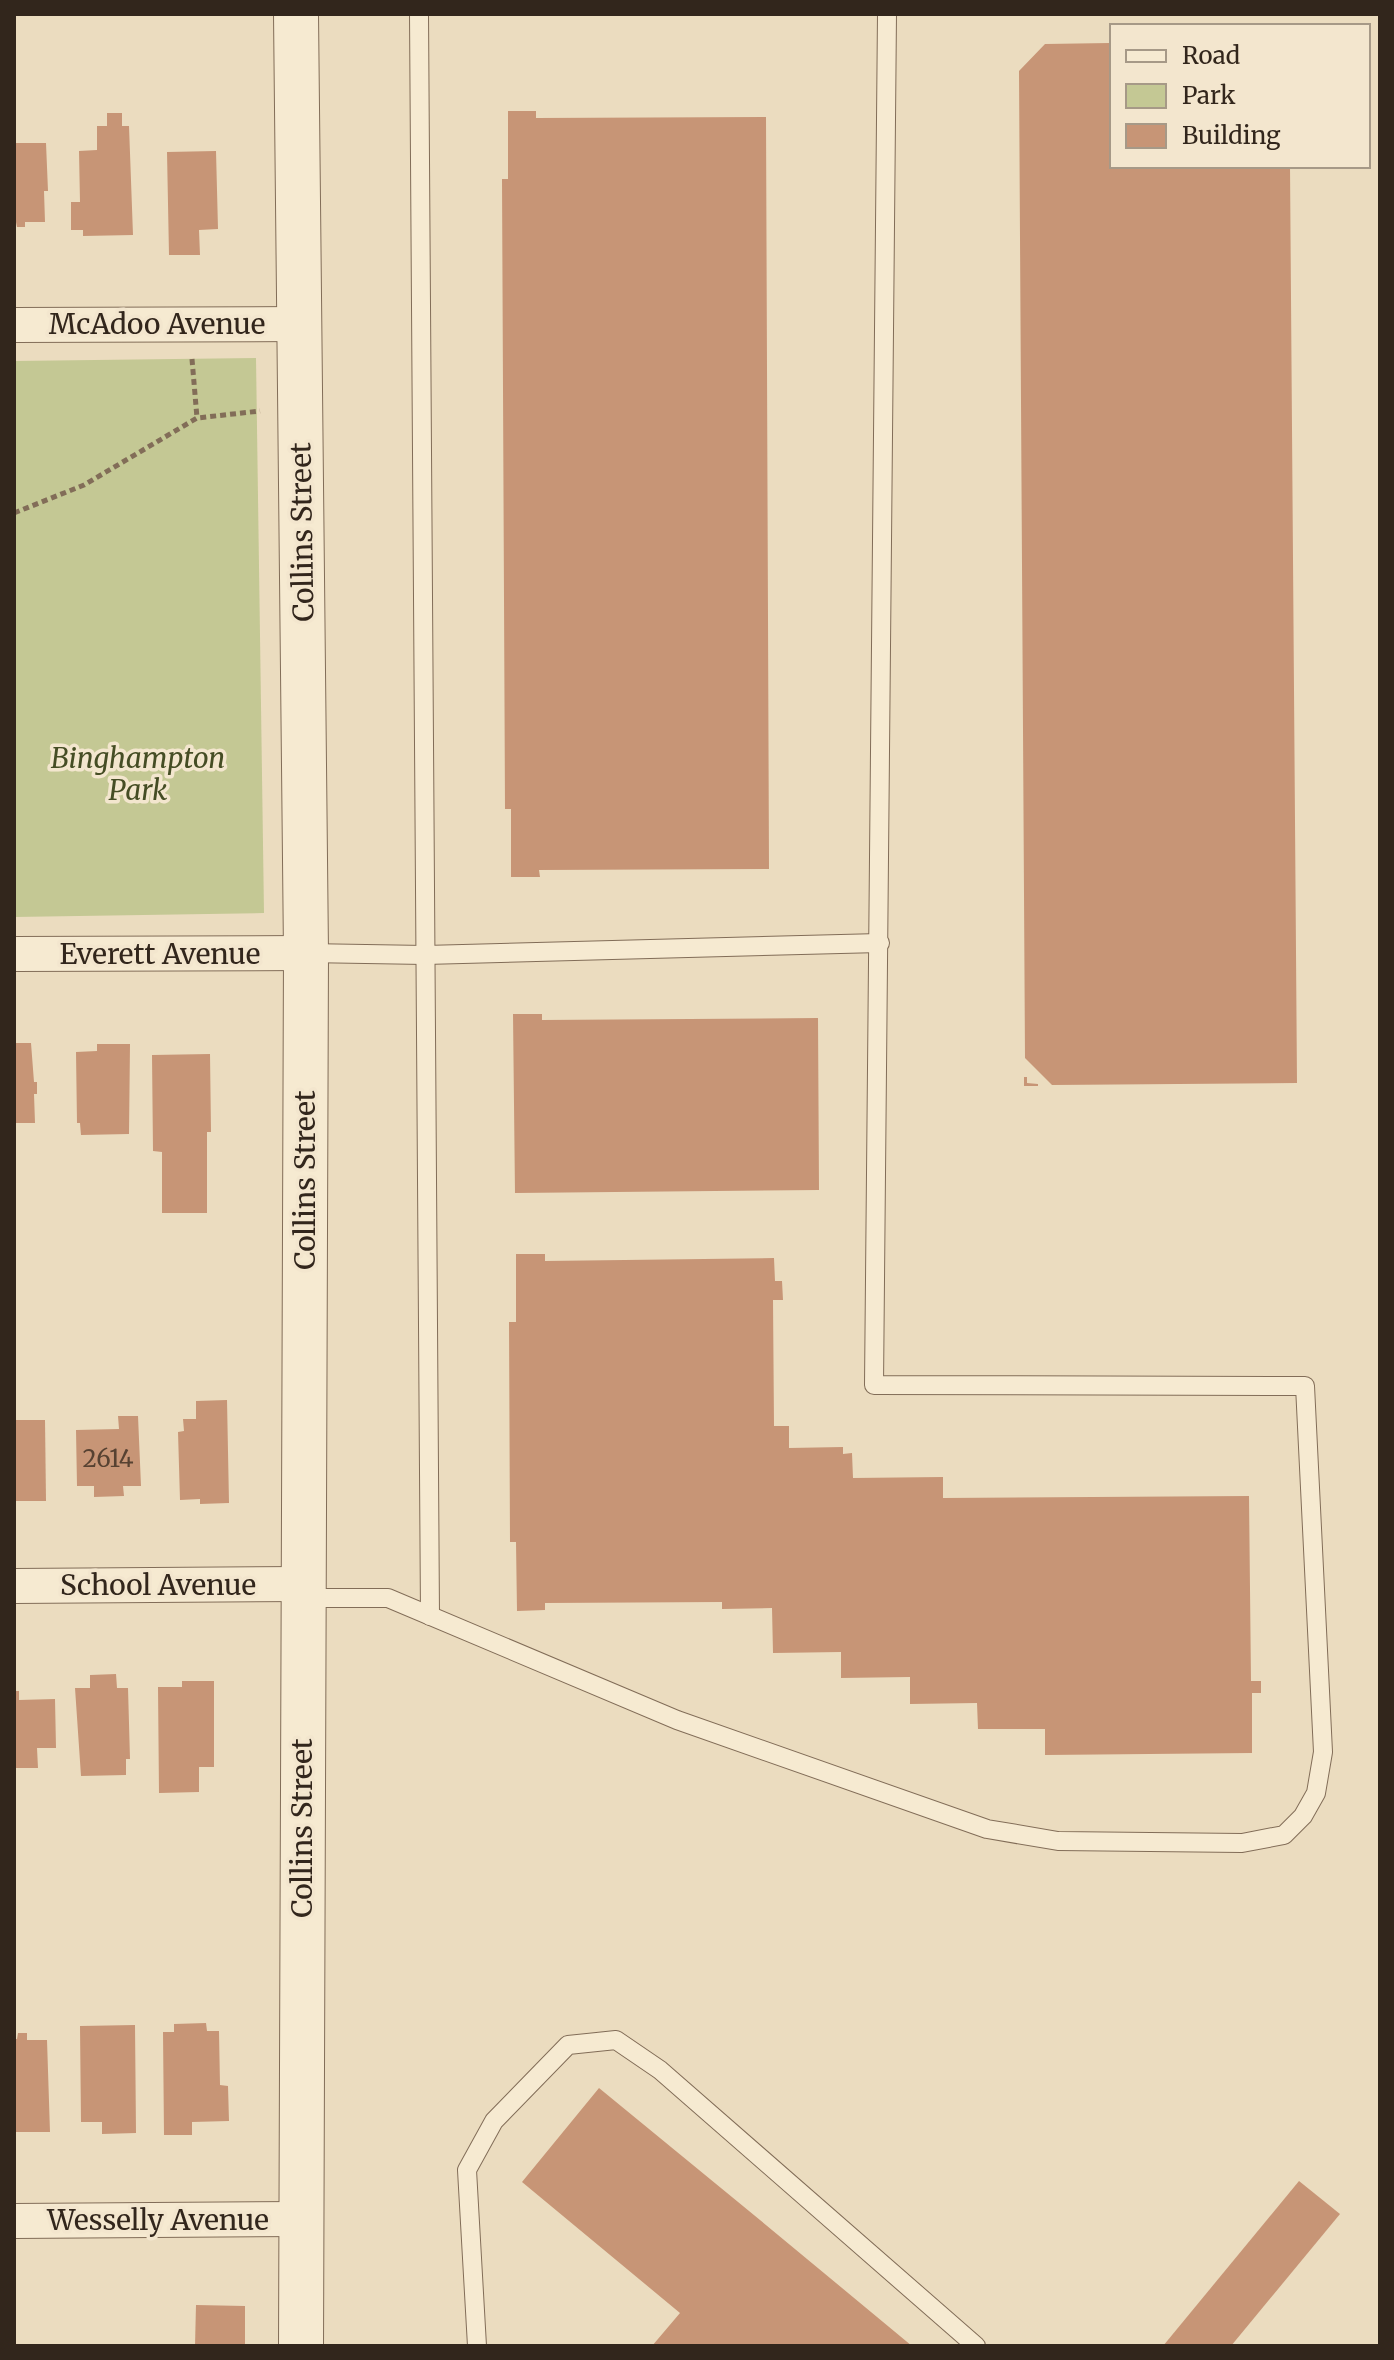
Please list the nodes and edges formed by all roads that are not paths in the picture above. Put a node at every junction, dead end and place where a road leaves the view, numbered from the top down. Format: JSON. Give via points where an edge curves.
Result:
{"nodes":[{"id":1,"x":296,"y":14,"type":"edge"},
{"id":2,"x":419,"y":14,"type":"edge"},
{"id":3,"x":887,"y":14,"type":"edge"},
{"id":4,"x":300,"y":324,"type":"junction"},
{"id":5,"x":14,"y":325,"type":"edge"},
{"id":6,"x":880,"y":943,"type":"junction"},
{"id":7,"x":306,"y":953,"type":"junction"},
{"id":8,"x":14,"y":954,"type":"edge"},
{"id":9,"x":425,"y":955,"type":"junction"},
{"id":10,"x":14,"y":1586,"type":"edge"},
{"id":11,"x":303,"y":1591,"type":"junction"},
{"id":12,"x":430,"y":1616,"type":"junction"},
{"id":13,"x":301,"y":2219,"type":"junction"},
{"id":14,"x":14,"y":2221,"type":"edge"},
{"id":15,"x":301,"y":2346,"type":"edge"},
{"id":16,"x":477,"y":2346,"type":"edge"},
{"id":17,"x":976,"y":2346,"type":"edge"}],
"edges":[{"from":1,"to":4,"type":"street","name":"Collins Street"},
{"from":2,"to":9,"type":"lane"},
{"from":3,"to":6,"type":"lane"},
{"from":4,"to":5,"type":"street","name":"McAdoo Avenue"},
{"from":4,"to":7,"type":"street","name":"Collins Street"},
{"from":6,"to":9,"type":"lane"},
{"from":6,"to":12,"type":"lane","via":[[874,1385],[1305,1386],[1323,1752],[1316,1793],[1303,1816],[1284,1835],[1242,1843],[1058,1841],[987,1829],[677,1720]]},
{"from":7,"to":8,"type":"street","name":"Everett Avenue"},
{"from":7,"to":9,"type":"lane"},
{"from":7,"to":11,"type":"street","name":"Collins Street"},
{"from":9,"to":12,"type":"lane"},
{"from":10,"to":11,"type":"street","name":"School Avenue"},
{"from":11,"to":12,"type":"lane","via":[[388,1598]]},
{"from":11,"to":13,"type":"street","name":"Collins Street"},
{"from":13,"to":14,"type":"street","name":"Wesselly Avenue"},
{"from":13,"to":15,"type":"street","name":"Collins Street"},
{"from":16,"to":17,"type":"lane","via":[[467,2170],[494,2121],[568,2045],[616,2040],[660,2070]]}]}
